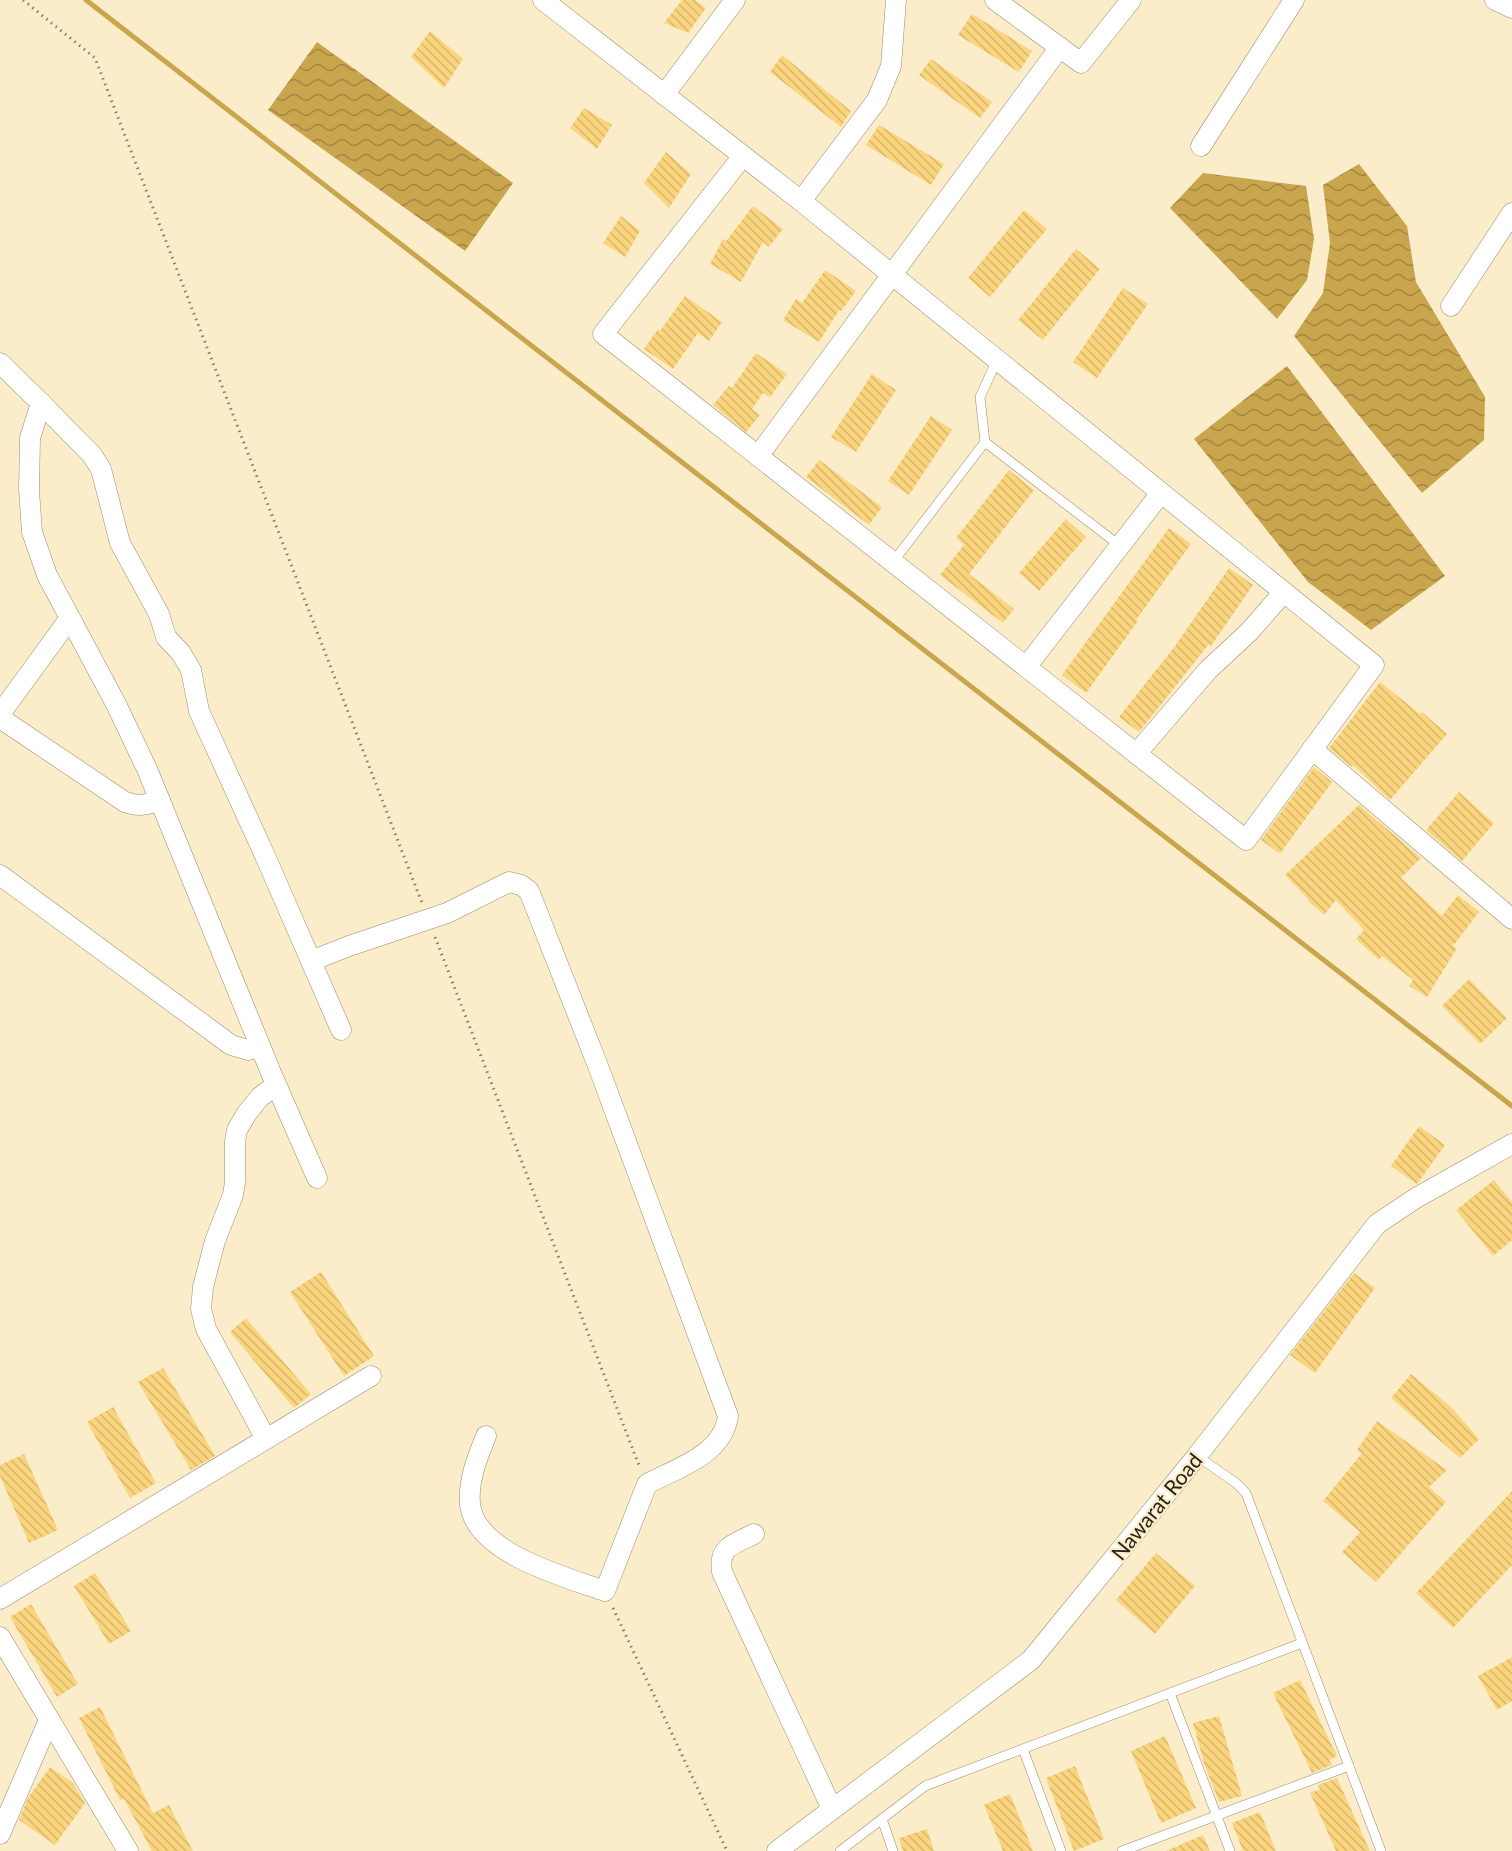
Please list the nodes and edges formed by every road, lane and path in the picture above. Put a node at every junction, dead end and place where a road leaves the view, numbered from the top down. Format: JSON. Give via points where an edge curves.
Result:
{"nodes":[{"id":1,"x":23,"y":0,"type":"edge"},
{"id":2,"x":543,"y":0,"type":"edge"},
{"id":3,"x":735,"y":0,"type":"edge"},
{"id":4,"x":896,"y":0,"type":"edge"},
{"id":5,"x":995,"y":0,"type":"edge"},
{"id":6,"x":1131,"y":0,"type":"edge"},
{"id":7,"x":1294,"y":0,"type":"edge"},
{"id":8,"x":1494,"y":0,"type":"edge"},
{"id":9,"x":1512,"y":8,"type":"edge"},
{"id":10,"x":1060,"y":47,"type":"junction"},
{"id":11,"x":664,"y":95,"type":"junction"},
{"id":12,"x":1201,"y":146,"type":"dead end"},
{"id":13,"x":744,"y":156,"type":"junction"},
{"id":14,"x":801,"y":201,"type":"junction"},
{"id":15,"x":1512,"y":213,"type":"edge"},
{"id":16,"x":890,"y":274,"type":"junction"},
{"id":17,"x":1451,"y":306,"type":"dead end"},
{"id":18,"x":997,"y":360,"type":"junction"},
{"id":19,"x":0,"y":363,"type":"edge"},
{"id":20,"x":40,"y":403,"type":"junction"},
{"id":21,"x":985,"y":442,"type":"junction"},
{"id":22,"x":758,"y":456,"type":"junction"},
{"id":23,"x":1161,"y":492,"type":"junction"},
{"id":24,"x":1119,"y":545,"type":"junction"},
{"id":25,"x":893,"y":562,"type":"junction"},
{"id":26,"x":1284,"y":592,"type":"junction"},
{"id":27,"x":70,"y":618,"type":"junction"},
{"id":28,"x":1026,"y":667,"type":"junction"},
{"id":29,"x":0,"y":714,"type":"edge"},
{"id":30,"x":0,"y":718,"type":"edge"},
{"id":31,"x":1312,"y":749,"type":"junction"},
{"id":32,"x":1136,"y":754,"type":"junction"},
{"id":33,"x":160,"y":800,"type":"junction"},
{"id":34,"x":0,"y":875,"type":"edge"},
{"id":35,"x":428,"y":920,"type":"junction"},
{"id":36,"x":1512,"y":920,"type":"edge"},
{"id":37,"x":311,"y":961,"type":"junction"},
{"id":38,"x":341,"y":1030,"type":"dead end"},
{"id":39,"x":260,"y":1047,"type":"junction"},
{"id":40,"x":276,"y":1085,"type":"junction"},
{"id":41,"x":1512,"y":1144,"type":"edge"},
{"id":42,"x":317,"y":1178,"type":"dead end"},
{"id":43,"x":371,"y":1376,"type":"dead end"},
{"id":44,"x":486,"y":1436,"type":"dead end"},
{"id":45,"x":266,"y":1439,"type":"junction"},
{"id":46,"x":1197,"y":1456,"type":"junction"},
{"id":47,"x":646,"y":1484,"type":"junction"},
{"id":48,"x":754,"y":1534,"type":"dead end"},
{"id":49,"x":605,"y":1591,"type":"junction"},
{"id":50,"x":0,"y":1599,"type":"edge"},
{"id":51,"x":0,"y":1637,"type":"edge"},
{"id":52,"x":1302,"y":1643,"type":"junction"},
{"id":53,"x":1170,"y":1693,"type":"junction"},
{"id":54,"x":50,"y":1720,"type":"junction"},
{"id":55,"x":1023,"y":1749,"type":"junction"},
{"id":56,"x":1349,"y":1766,"type":"junction"},
{"id":57,"x":832,"y":1809,"type":"junction"},
{"id":58,"x":1217,"y":1816,"type":"junction"},
{"id":59,"x":882,"y":1819,"type":"junction"},
{"id":60,"x":0,"y":1834,"type":"edge"},
{"id":61,"x":128,"y":1851,"type":"edge"},
{"id":62,"x":727,"y":1851,"type":"edge"},
{"id":63,"x":777,"y":1851,"type":"edge"},
{"id":64,"x":840,"y":1851,"type":"edge"},
{"id":65,"x":893,"y":1851,"type":"edge"},
{"id":66,"x":1061,"y":1851,"type":"edge"},
{"id":67,"x":1122,"y":1851,"type":"edge"},
{"id":68,"x":1230,"y":1851,"type":"edge"},
{"id":69,"x":1381,"y":1851,"type":"edge"}],
"edges":[{"from":1,"to":35,"type":"path","via":[[95,58]]},
{"from":2,"to":11,"type":"street"},
{"from":3,"to":11,"type":"street"},
{"from":4,"to":14,"type":"street","via":[[891,66],[877,100]]},
{"from":5,"to":10,"type":"street"},
{"from":6,"to":10,"type":"street","via":[[1081,63]]},
{"from":7,"to":12,"type":"street"},
{"from":8,"to":9,"type":"street"},
{"from":10,"to":16,"type":"street"},
{"from":11,"to":13,"type":"street"},
{"from":13,"to":14,"type":"street"},
{"from":13,"to":22,"type":"street","via":[[603,334]]},
{"from":14,"to":16,"type":"street"},
{"from":15,"to":17,"type":"street"},
{"from":16,"to":18,"type":"street"},
{"from":16,"to":22,"type":"street"},
{"from":18,"to":21,"type":"lane","via":[[980,397]]},
{"from":18,"to":23,"type":"street"},
{"from":19,"to":20,"type":"street"},
{"from":20,"to":27,"type":"street","via":[[30,438],[32,532]]},
{"from":20,"to":37,"type":"street","via":[[101,469],[120,543],[159,614],[166,637],[191,670],[198,711]]},
{"from":21,"to":24,"type":"lane"},
{"from":21,"to":25,"type":"lane"},
{"from":22,"to":25,"type":"street"},
{"from":23,"to":24,"type":"street"},
{"from":23,"to":26,"type":"street"},
{"from":24,"to":28,"type":"street"},
{"from":25,"to":28,"type":"street"},
{"from":26,"to":31,"type":"street","via":[[1374,665]]},
{"from":26,"to":32,"type":"street","via":[[1208,670]]},
{"from":27,"to":29,"type":"street"},
{"from":27,"to":33,"type":"street","via":[[116,704]]},
{"from":28,"to":32,"type":"street"},
{"from":30,"to":33,"type":"street","via":[[125,802],[144,806]]},
{"from":31,"to":32,"type":"street","via":[[1246,840]]},
{"from":31,"to":36,"type":"street"},
{"from":33,"to":39,"type":"street"},
{"from":34,"to":39,"type":"street","via":[[231,1045],[248,1050]]},
{"from":35,"to":37,"type":"street"},
{"from":35,"to":47,"type":"path"},
{"from":35,"to":47,"type":"street","via":[[509,882],[529,891],[543,924],[728,1416],[726,1429],[712,1448]]},
{"from":37,"to":38,"type":"street"},
{"from":39,"to":40,"type":"street"},
{"from":40,"to":42,"type":"street"},
{"from":40,"to":45,"type":"street","via":[[260,1096],[237,1131],[233,1195],[214,1241],[201,1309],[206,1329]]},
{"from":41,"to":46,"type":"street","name":"Nawarat Road","via":[[1377,1224]]},
{"from":43,"to":45,"type":"street"},
{"from":44,"to":49,"type":"street","via":[[471,1483],[470,1505],[476,1522],[489,1539],[516,1556]]},
{"from":45,"to":50,"type":"street"},
{"from":46,"to":52,"type":"lane","via":[[1246,1493]]},
{"from":46,"to":57,"type":"street","name":"Nawarat Road","via":[[1031,1660]]},
{"from":47,"to":49,"type":"street"},
{"from":48,"to":57,"type":"street","via":[[723,1553],[722,1572]]},
{"from":49,"to":62,"type":"path"},
{"from":51,"to":54,"type":"street"},
{"from":52,"to":53,"type":"lane"},
{"from":52,"to":56,"type":"lane"},
{"from":53,"to":55,"type":"lane"},
{"from":53,"to":58,"type":"lane"},
{"from":54,"to":60,"type":"street"},
{"from":54,"to":61,"type":"street"},
{"from":55,"to":59,"type":"lane","via":[[925,1786]]},
{"from":55,"to":66,"type":"lane"},
{"from":56,"to":58,"type":"lane"},
{"from":56,"to":69,"type":"lane"},
{"from":57,"to":63,"type":"street","name":"Nawarat Road"},
{"from":58,"to":67,"type":"lane"},
{"from":58,"to":68,"type":"lane"},
{"from":59,"to":64,"type":"lane"},
{"from":59,"to":65,"type":"lane"}]}
